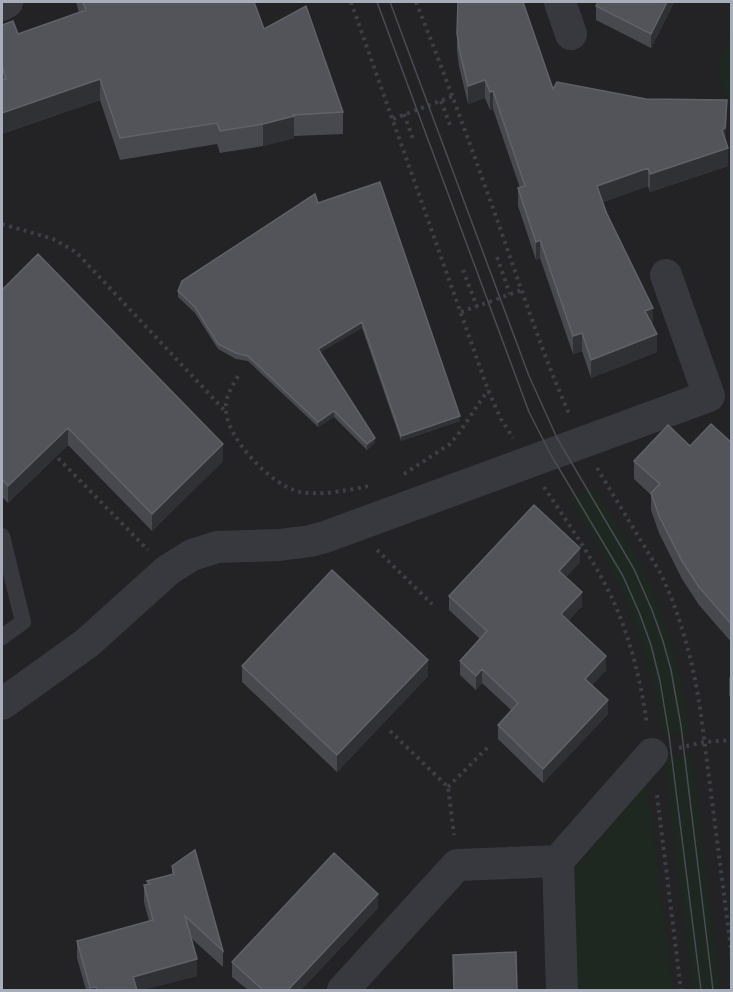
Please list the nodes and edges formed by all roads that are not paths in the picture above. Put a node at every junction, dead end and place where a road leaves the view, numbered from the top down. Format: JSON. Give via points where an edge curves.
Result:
{"nodes":[{"id":1,"x":7,"y":2,"type":"edge"},
{"id":2,"x":560,"y":2,"type":"edge"},
{"id":3,"x":2,"y":5,"type":"edge"},
{"id":4,"x":571,"y":34,"type":"dead end"},
{"id":5,"x":666,"y":275,"type":"dead end"},
{"id":6,"x":720,"y":392,"type":"edge"},
{"id":7,"x":2,"y":536,"type":"edge"},
{"id":8,"x":2,"y":637,"type":"edge"},
{"id":9,"x":2,"y":704,"type":"edge"},
{"id":10,"x":652,"y":754,"type":"dead end"},
{"id":11,"x":558,"y":861,"type":"junction"},
{"id":12,"x":343,"y":990,"type":"edge"},
{"id":13,"x":562,"y":990,"type":"edge"}],
"edges":[{"from":1,"to":3,"type":"street"},
{"from":2,"to":4,"type":"street"},
{"from":5,"to":6,"type":"street"},
{"from":6,"to":9,"type":"street","via":[[325,537],[280,545],[217,547],[192,555],[168,570],[87,644]]},
{"from":7,"to":8,"type":"lane","via":[[23,622]]},
{"from":10,"to":11,"type":"street"},
{"from":11,"to":12,"type":"street","via":[[458,866]]},
{"from":11,"to":13,"type":"street"}]}
